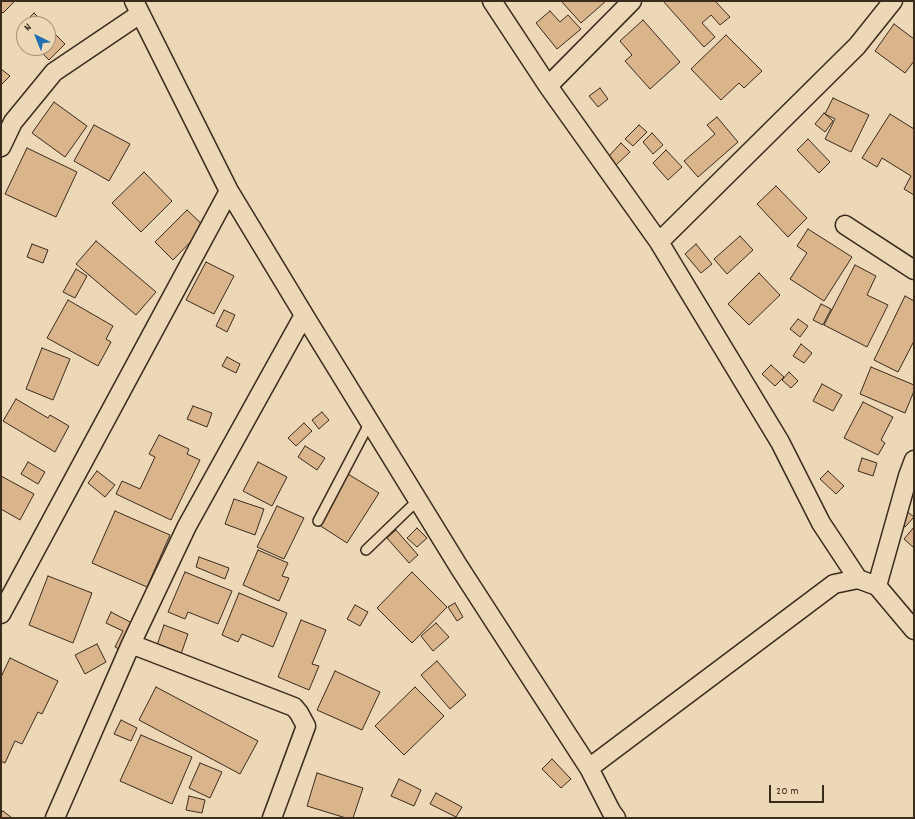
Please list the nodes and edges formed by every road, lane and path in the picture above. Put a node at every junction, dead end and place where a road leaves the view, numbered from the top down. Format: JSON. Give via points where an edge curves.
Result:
{"nodes":[{"id":1,"x":492,"y":1,"type":"edge"},
{"id":2,"x":632,"y":1,"type":"edge"},
{"id":3,"x":893,"y":1,"type":"edge"},
{"id":4,"x":137,"y":8,"type":"edge"},
{"id":5,"x":548,"y":86,"type":"junction"},
{"id":6,"x":1,"y":147,"type":"edge"},
{"id":7,"x":229,"y":191,"type":"junction"},
{"id":8,"x":845,"y":225,"type":"dead end"},
{"id":9,"x":659,"y":242,"type":"junction"},
{"id":10,"x":914,"y":270,"type":"edge"},
{"id":11,"x":304,"y":315,"type":"junction"},
{"id":12,"x":370,"y":422,"type":"junction"},
{"id":13,"x":914,"y":460,"type":"edge"},
{"id":14,"x":418,"y":500,"type":"junction"},
{"id":15,"x":318,"y":521,"type":"dead end"},
{"id":16,"x":366,"y":550,"type":"dead end"},
{"id":17,"x":858,"y":579,"type":"junction"},
{"id":18,"x":877,"y":586,"type":"junction"},
{"id":19,"x":1,"y":614,"type":"edge"},
{"id":20,"x":914,"y":630,"type":"edge"},
{"id":21,"x":131,"y":644,"type":"junction"},
{"id":22,"x":589,"y":768,"type":"junction"},
{"id":23,"x":611,"y":816,"type":"edge"},
{"id":24,"x":56,"y":818,"type":"edge"},
{"id":25,"x":272,"y":818,"type":"edge"}],
"edges":[{"from":1,"to":5,"type":"street"},
{"from":2,"to":5,"type":"street"},
{"from":3,"to":9,"type":"street","via":[[856,46]]},
{"from":4,"to":6,"type":"street","via":[[54,72],[13,122]]},
{"from":4,"to":7,"type":"street"},
{"from":5,"to":9,"type":"street"},
{"from":7,"to":11,"type":"street"},
{"from":7,"to":19,"type":"street"},
{"from":8,"to":10,"type":"street"},
{"from":9,"to":17,"type":"street","via":[[780,442],[821,523]]},
{"from":11,"to":12,"type":"street"},
{"from":11,"to":21,"type":"street","via":[[187,526]]},
{"from":12,"to":14,"type":"street"},
{"from":12,"to":15,"type":"lane"},
{"from":13,"to":18,"type":"street"},
{"from":14,"to":16,"type":"lane"},
{"from":14,"to":22,"type":"street"},
{"from":17,"to":18,"type":"street"},
{"from":17,"to":22,"type":"street","via":[[834,584]]},
{"from":18,"to":20,"type":"street"},
{"from":21,"to":24,"type":"street"},
{"from":21,"to":25,"type":"street","via":[[294,707],[299,713],[306,726]]},
{"from":22,"to":23,"type":"street"}]}
